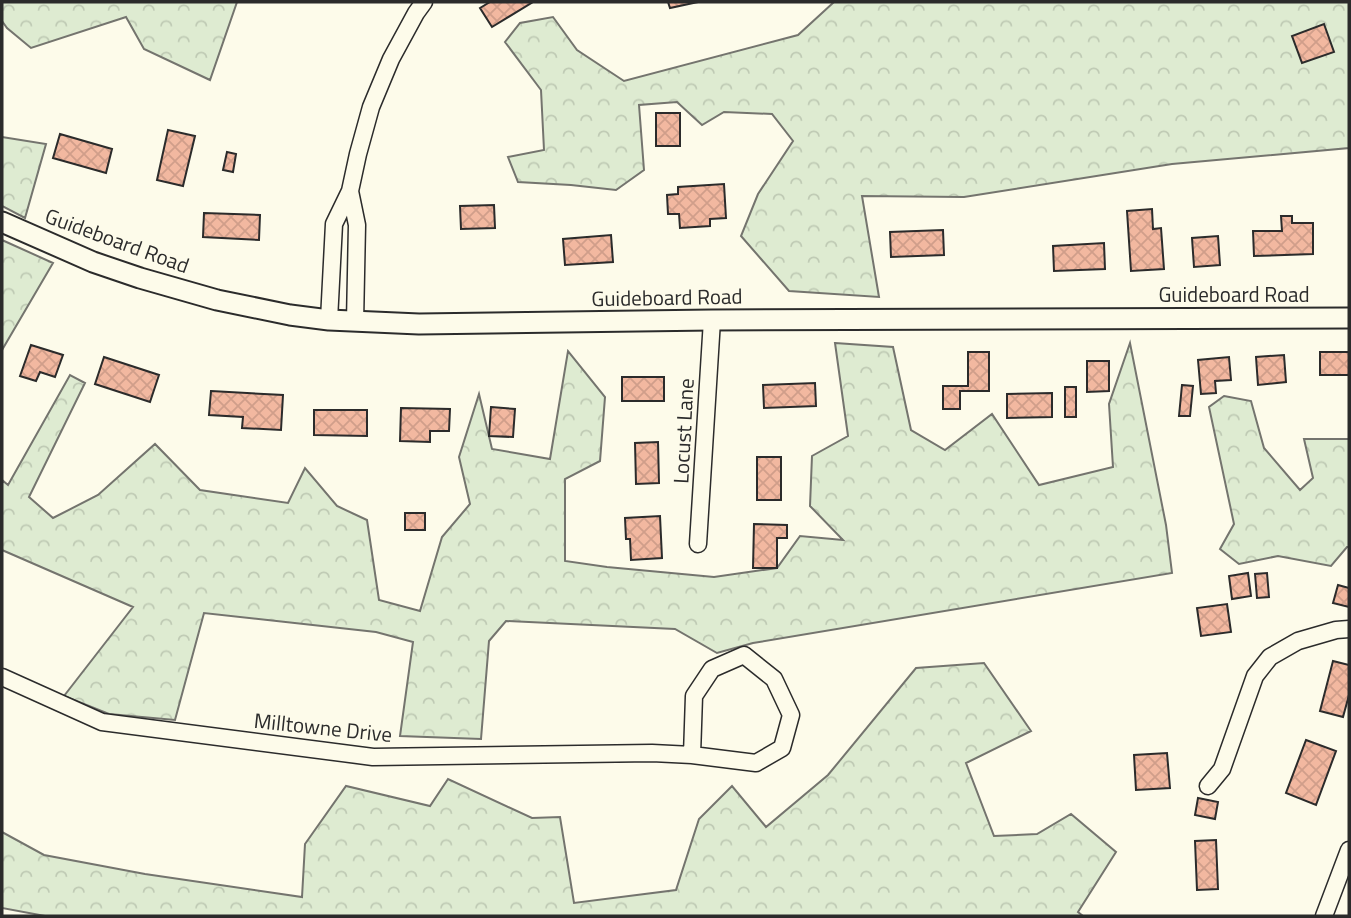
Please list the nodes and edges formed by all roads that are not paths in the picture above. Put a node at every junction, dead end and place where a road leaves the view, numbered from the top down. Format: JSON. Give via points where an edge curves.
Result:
{"nodes":[{"id":1,"x":424,"y":2,"type":"edge"},
{"id":2,"x":350,"y":191,"type":"junction"},
{"id":3,"x":2,"y":222,"type":"edge"},
{"id":4,"x":1349,"y":318,"type":"edge"},
{"id":5,"x":329,"y":320,"type":"junction"},
{"id":6,"x":712,"y":320,"type":"junction"},
{"id":7,"x":355,"y":322,"type":"junction"},
{"id":8,"x":698,"y":544,"type":"dead end"},
{"id":9,"x":1349,"y":629,"type":"edge"},
{"id":10,"x":2,"y":677,"type":"edge"},
{"id":11,"x":692,"y":755,"type":"junction"},
{"id":12,"x":1208,"y":786,"type":"dead end"},
{"id":13,"x":1349,"y":850,"type":"edge"},
{"id":14,"x":1324,"y":916,"type":"edge"}],
"edges":[{"from":1,"to":2,"type":"street","via":[[390,60],[371,107]]},
{"from":2,"to":5,"type":"street","via":[[334,224]]},
{"from":2,"to":7,"type":"street","via":[[357,225]]},
{"from":3,"to":5,"type":"street","name":"Guideboard Road","via":[[139,278],[217,300]]},
{"from":4,"to":6,"type":"street","name":"Guideboard Road"},
{"from":5,"to":7,"type":"street","name":"Guideboard Road"},
{"from":6,"to":7,"type":"street","name":"Guideboard Road"},
{"from":6,"to":8,"type":"street","name":"Locust Lane"},
{"from":9,"to":12,"type":"street","via":[[1298,641],[1270,657],[1255,676],[1222,769]]},
{"from":10,"to":11,"type":"street","name":"Milltowne Drive","via":[[102,722],[373,757]]},
{"from":11,"to":11,"type":"street","name":"Milltowne Drive","via":[[757,763],[782,748],[791,715],[774,678],[744,655],[712,669],[694,696]]},
{"from":13,"to":14,"type":"street"}]}
